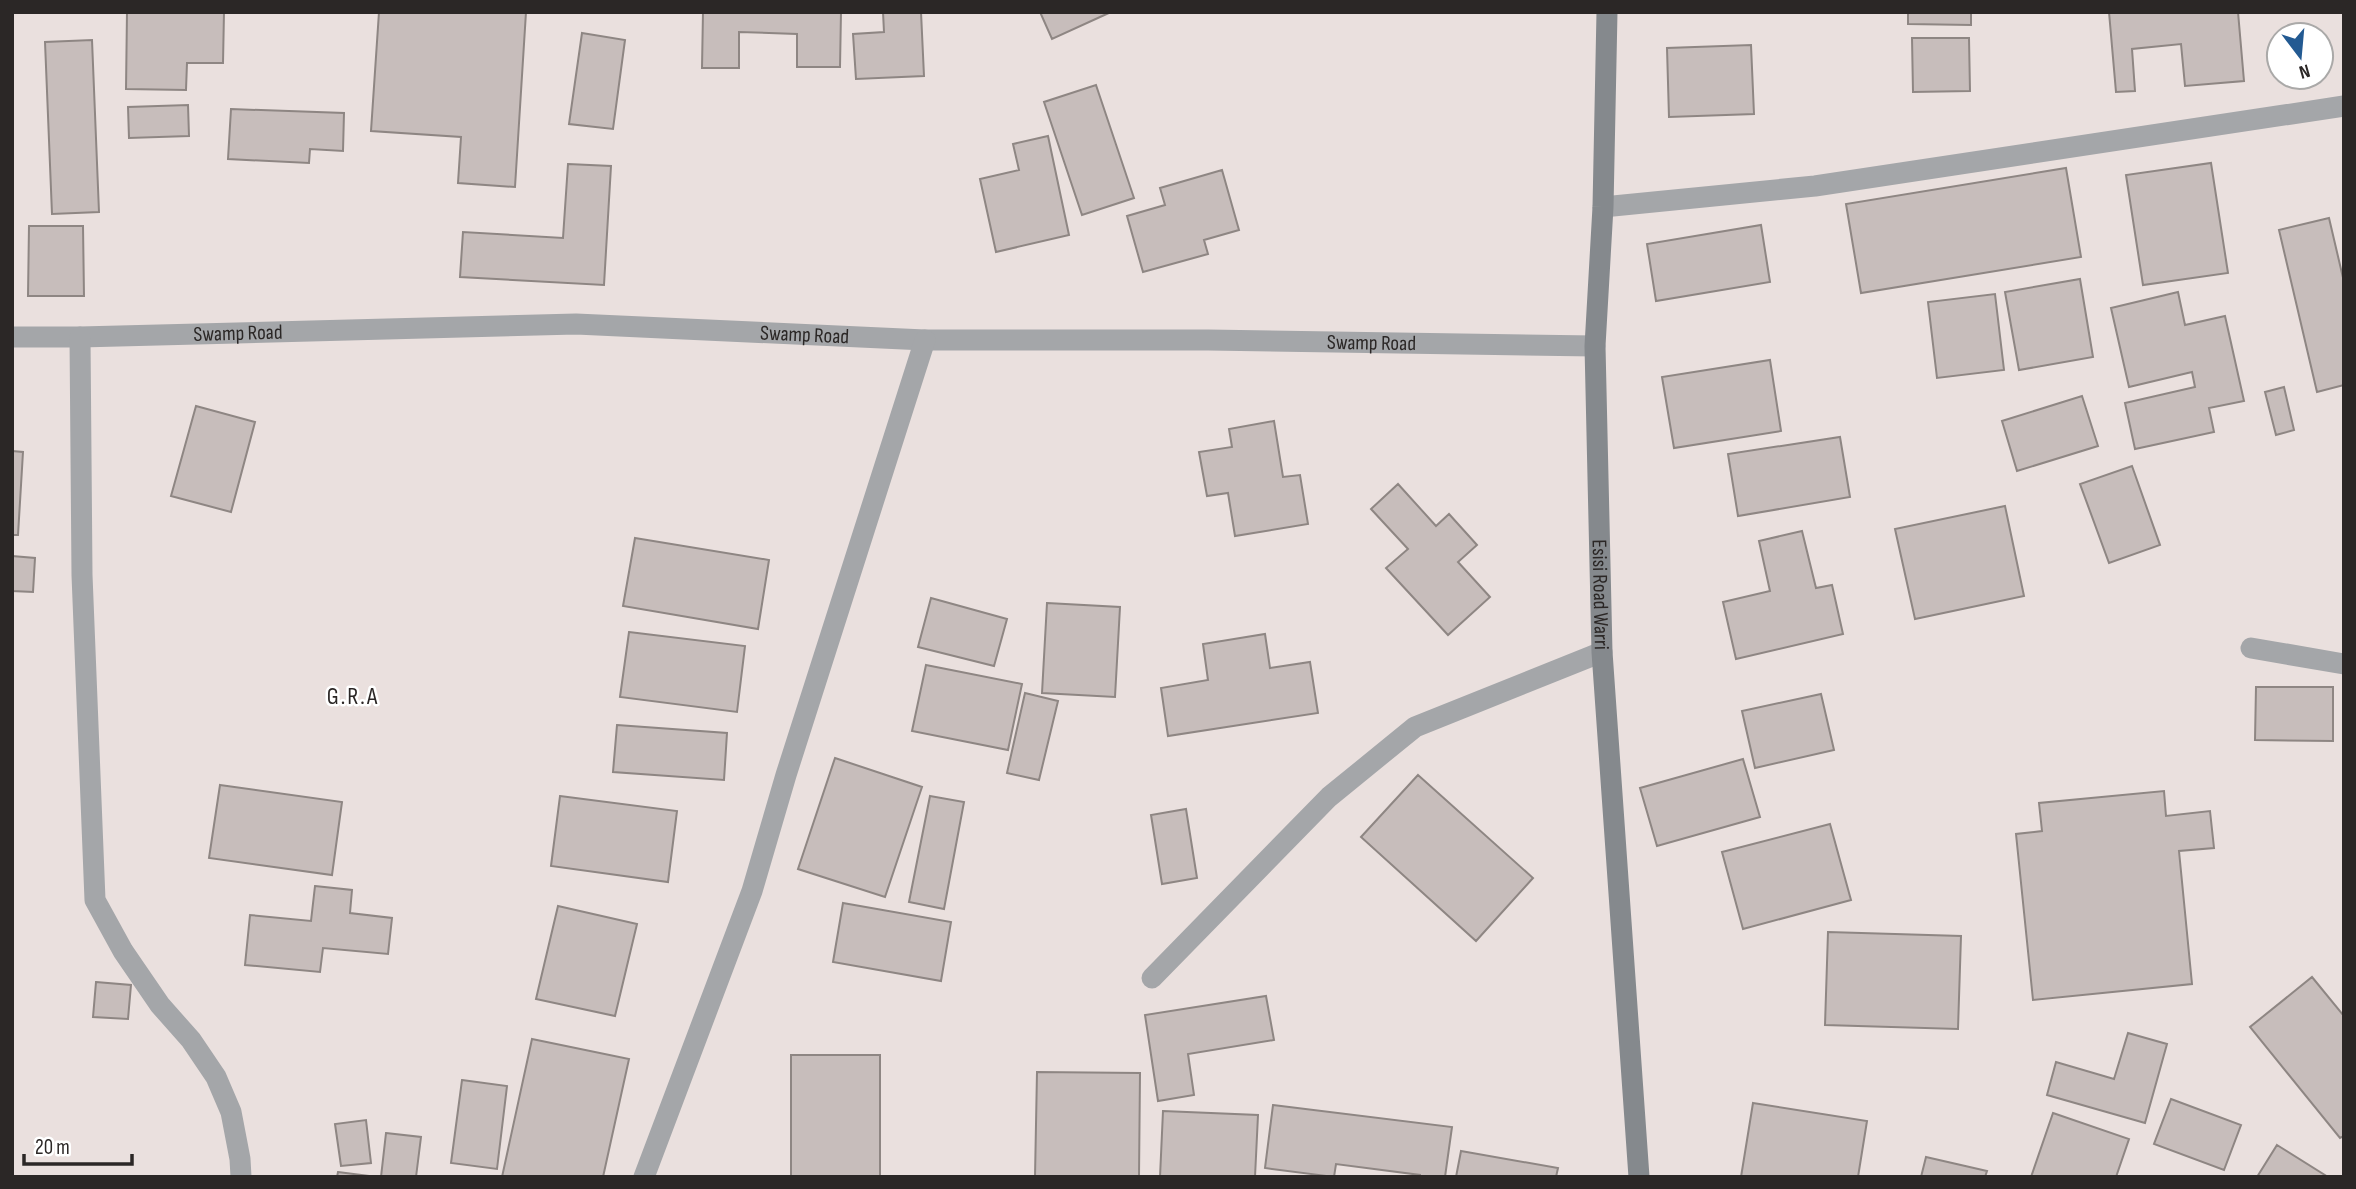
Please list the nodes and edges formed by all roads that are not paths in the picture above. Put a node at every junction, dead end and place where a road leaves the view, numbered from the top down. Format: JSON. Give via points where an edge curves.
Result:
{"nodes":[{"id":1,"x":1607,"y":12,"type":"edge"},
{"id":2,"x":2344,"y":106,"type":"edge"},
{"id":3,"x":1603,"y":207,"type":"junction"},
{"id":4,"x":12,"y":337,"type":"edge"},
{"id":5,"x":80,"y":337,"type":"junction"},
{"id":6,"x":925,"y":340,"type":"junction"},
{"id":7,"x":1595,"y":346,"type":"junction"},
{"id":8,"x":2251,"y":648,"type":"dead end"},
{"id":9,"x":1602,"y":652,"type":"junction"},
{"id":10,"x":2344,"y":664,"type":"edge"},
{"id":11,"x":1152,"y":978,"type":"dead end"},
{"id":12,"x":241,"y":1177,"type":"edge"},
{"id":13,"x":644,"y":1177,"type":"edge"},
{"id":14,"x":1639,"y":1177,"type":"edge"}],
"edges":[{"from":1,"to":3,"type":"street","name":"Esisi Road Warri"},
{"from":2,"to":3,"type":"street","via":[[1815,186]]},
{"from":3,"to":7,"type":"street","name":"Esisi Road Warri"},
{"from":4,"to":5,"type":"street","name":"Swamp Road"},
{"from":5,"to":6,"type":"street","name":"Swamp Road","via":[[576,324]]},
{"from":5,"to":12,"type":"street","via":[[82,575],[95,901],[122,951],[216,1077],[231,1112]]},
{"from":6,"to":7,"type":"street","name":"Swamp Road"},
{"from":6,"to":13,"type":"street","via":[[752,891]]},
{"from":7,"to":9,"type":"street","name":"Esisi Road Warri"},
{"from":8,"to":10,"type":"street"},
{"from":9,"to":11,"type":"street","via":[[1415,727],[1329,797]]},
{"from":9,"to":14,"type":"street","name":"Esisi Road Warri"}]}
